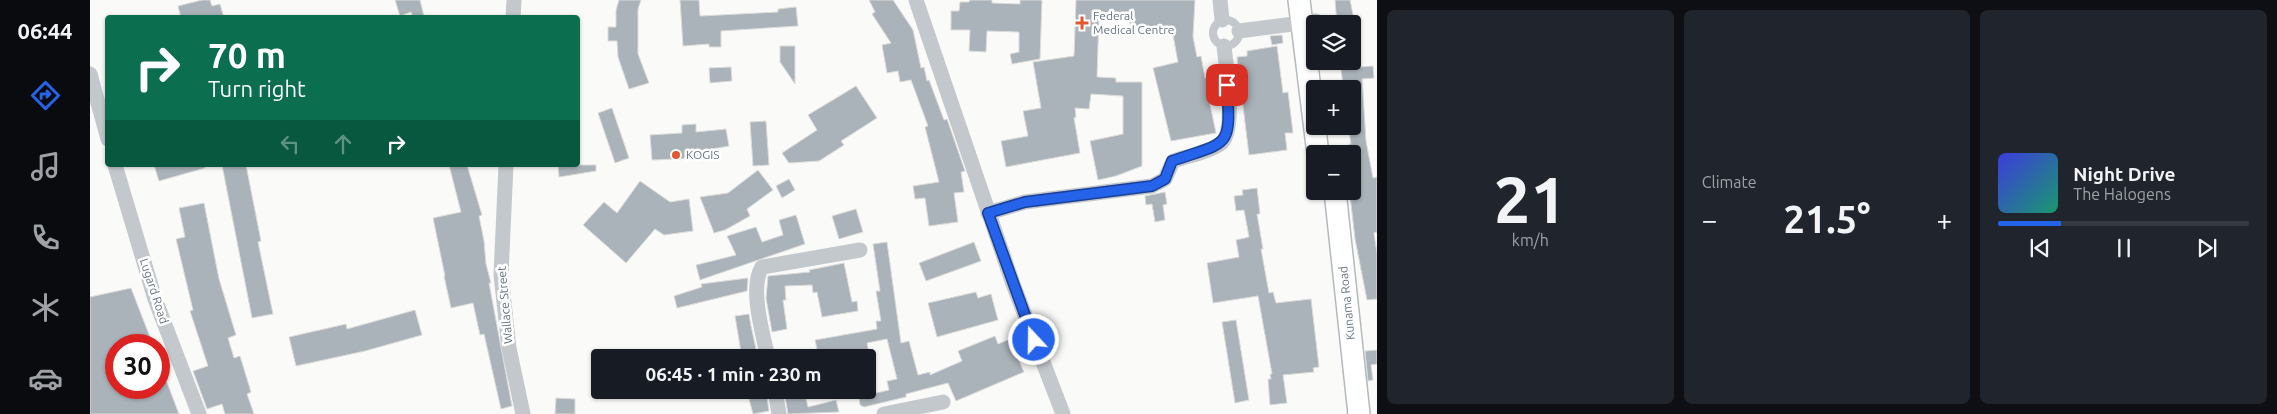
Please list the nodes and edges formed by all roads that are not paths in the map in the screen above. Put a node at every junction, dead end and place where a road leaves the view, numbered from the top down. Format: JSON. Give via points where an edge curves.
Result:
{"nodes":[{"id":1,"x":514,"y":0,"type":"edge"},
{"id":2,"x":916,"y":0,"type":"edge"},
{"id":3,"x":1220,"y":0,"type":"edge"},
{"id":4,"x":1299,"y":0,"type":"edge"},
{"id":5,"x":1313,"y":0,"type":"edge"},
{"id":6,"x":513,"y":15,"type":"edge"},
{"id":7,"x":1307,"y":15,"type":"edge"},
{"id":8,"x":1312,"y":15,"type":"edge"},
{"id":9,"x":1222,"y":20,"type":"junction"},
{"id":10,"x":1306,"y":24,"type":"edge"},
{"id":11,"x":1239,"y":32,"type":"junction"},
{"id":12,"x":1224,"y":46,"type":"junction"},
{"id":13,"x":1314,"y":70,"type":"edge"},
{"id":14,"x":90,"y":74,"type":"edge"},
{"id":15,"x":105,"y":128,"type":"edge"},
{"id":16,"x":1318,"y":145,"type":"edge"},
{"id":17,"x":116,"y":167,"type":"edge"},
{"id":18,"x":506,"y":167,"type":"edge"},
{"id":19,"x":1323,"y":200,"type":"edge"},
{"id":20,"x":1336,"y":200,"type":"edge"},
{"id":21,"x":988,"y":213,"type":"junction"},
{"id":22,"x":860,"y":250,"type":"dead end"},
{"id":23,"x":766,"y":349,"type":"edge"},
{"id":24,"x":776,"y":399,"type":"edge"},
{"id":25,"x":944,"y":402,"type":"dead end"},
{"id":26,"x":199,"y":414,"type":"edge"},
{"id":27,"x":523,"y":414,"type":"edge"},
{"id":28,"x":779,"y":414,"type":"edge"},
{"id":29,"x":884,"y":414,"type":"edge"},
{"id":30,"x":1063,"y":414,"type":"edge"},
{"id":31,"x":1346,"y":414,"type":"edge"},
{"id":32,"x":1359,"y":414,"type":"edge"}],
"edges":[{"from":1,"to":6,"type":"street"},
{"from":2,"to":21,"type":"street"},
{"from":3,"to":9,"type":"street"},
{"from":4,"to":7,"type":"main road"},
{"from":5,"to":8,"type":"main road"},
{"from":9,"to":11,"type":"lane","via":[[1236,24]]},
{"from":9,"to":12,"type":"lane","via":[[1212,31],[1213,38]]},
{"from":10,"to":11,"type":"street"},
{"from":11,"to":12,"type":"lane","via":[[1232,45]]},
{"from":12,"to":21,"type":"street","via":[[1230,123],[1226,138],[1220,144],[1172,161],[1165,179],[1152,186],[1025,202]]},
{"from":13,"to":16,"type":"main road"},
{"from":14,"to":15,"type":"street"},
{"from":17,"to":26,"type":"street","name":"Lugard Road","via":[[155,299]]},
{"from":18,"to":27,"type":"street","name":"Wallace Street","via":[[501,275],[509,348]]},
{"from":19,"to":31,"type":"main road","name":"Kunama Road"},
{"from":20,"to":32,"type":"main road","name":"Kunama Road"},
{"from":21,"to":30,"type":"street"},
{"from":22,"to":23,"type":"street","via":[[762,267],[758,273],[757,300]]},
{"from":24,"to":28,"type":"street"},
{"from":25,"to":29,"type":"street"}]}
